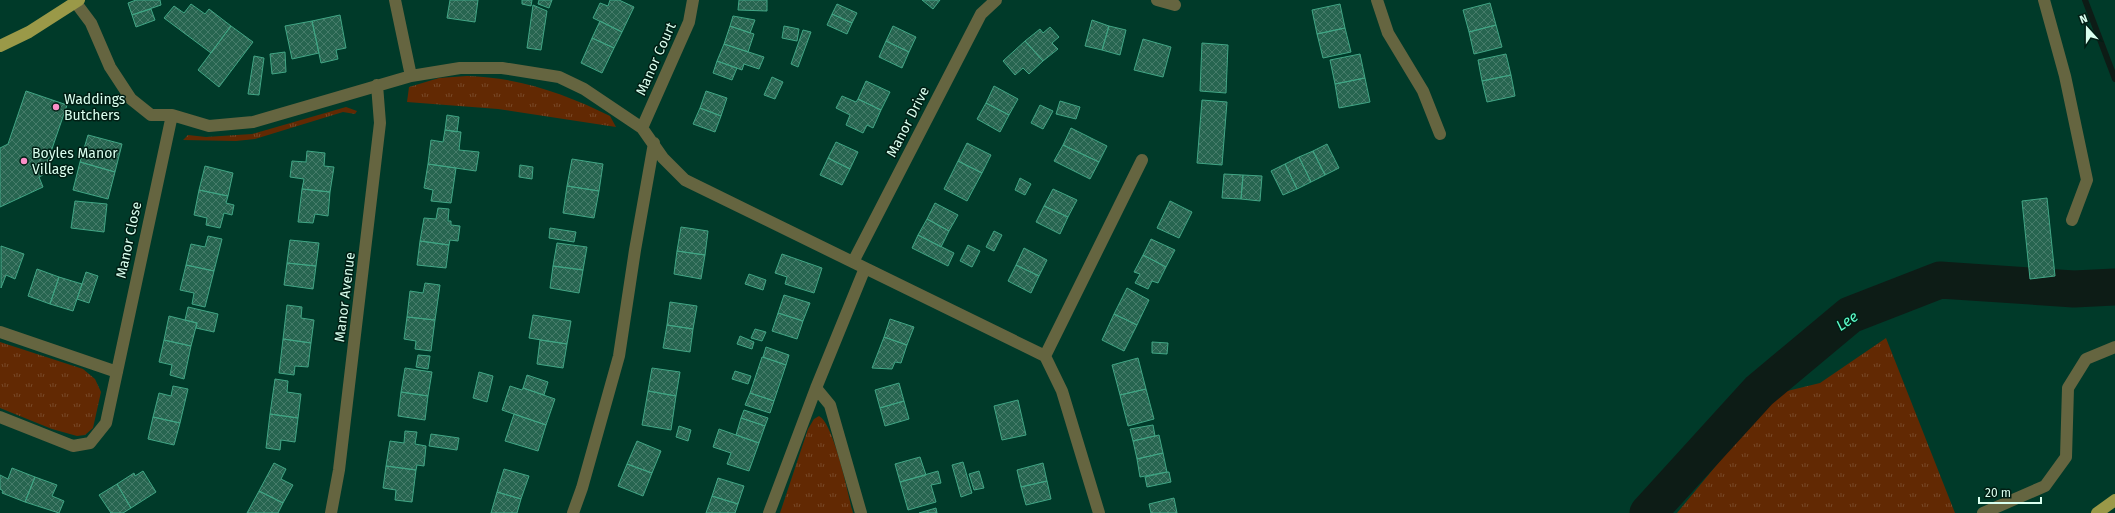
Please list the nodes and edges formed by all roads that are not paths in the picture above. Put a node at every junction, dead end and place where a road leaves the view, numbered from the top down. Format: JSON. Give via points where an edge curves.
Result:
{"nodes":[{"id":1,"x":394,"y":0,"type":"edge"},
{"id":2,"x":693,"y":0,"type":"edge"},
{"id":3,"x":996,"y":0,"type":"edge"},
{"id":4,"x":1157,"y":0,"type":"edge"},
{"id":5,"x":1377,"y":0,"type":"edge"},
{"id":6,"x":2044,"y":0,"type":"edge"},
{"id":7,"x":78,"y":2,"type":"edge"},
{"id":8,"x":1175,"y":5,"type":"dead end"},
{"id":9,"x":0,"y":46,"type":"edge"},
{"id":10,"x":411,"y":76,"type":"junction"},
{"id":11,"x":377,"y":85,"type":"junction"},
{"id":12,"x":172,"y":115,"type":"junction"},
{"id":13,"x":642,"y":128,"type":"junction"},
{"id":14,"x":1440,"y":134,"type":"dead end"},
{"id":15,"x":654,"y":143,"type":"junction"},
{"id":16,"x":1142,"y":160,"type":"dead end"},
{"id":17,"x":2072,"y":220,"type":"dead end"},
{"id":18,"x":853,"y":262,"type":"junction"},
{"id":19,"x":865,"y":268,"type":"junction"},
{"id":20,"x":0,"y":332,"type":"edge"},
{"id":21,"x":2115,"y":347,"type":"edge"},
{"id":22,"x":1045,"y":356,"type":"junction"},
{"id":23,"x":117,"y":372,"type":"junction"},
{"id":24,"x":816,"y":388,"type":"junction"},
{"id":25,"x":0,"y":417,"type":"edge"},
{"id":26,"x":2115,"y":500,"type":"edge"},
{"id":27,"x":331,"y":513,"type":"edge"},
{"id":28,"x":573,"y":513,"type":"edge"},
{"id":29,"x":769,"y":513,"type":"edge"},
{"id":30,"x":861,"y":513,"type":"edge"},
{"id":31,"x":1099,"y":513,"type":"edge"},
{"id":32,"x":1983,"y":513,"type":"edge"},
{"id":33,"x":2097,"y":513,"type":"edge"}],
"edges":[{"from":1,"to":10,"type":"street"},
{"from":2,"to":13,"type":"street","name":"Manor Court","via":[[689,22]]},
{"from":3,"to":18,"type":"street","name":"Manor Drive","via":[[981,14]]},
{"from":4,"to":8,"type":"street"},
{"from":5,"to":14,"type":"street","via":[[1388,33],[1423,91]]},
{"from":6,"to":17,"type":"street","via":[[2065,76],[2087,180]]},
{"from":7,"to":9,"type":"main road","via":[[29,32]]},
{"from":7,"to":12,"type":"street","via":[[91,23],[110,67],[131,100],[150,115]]},
{"from":10,"to":11,"type":"street"},
{"from":10,"to":13,"type":"street","via":[[460,68],[502,68],[559,78],[584,89]]},
{"from":11,"to":12,"type":"street","via":[[253,122],[209,126]]},
{"from":11,"to":27,"type":"street","name":"Manor Avenue","via":[[380,123],[339,470]]},
{"from":12,"to":23,"type":"street","name":"Manor Close"},
{"from":13,"to":15,"type":"street"},
{"from":15,"to":18,"type":"street","via":[[663,158],[685,180]]},
{"from":15,"to":28,"type":"street","via":[[619,356]]},
{"from":16,"to":22,"type":"street"},
{"from":18,"to":19,"type":"street"},
{"from":19,"to":22,"type":"street"},
{"from":19,"to":24,"type":"street"},
{"from":20,"to":23,"type":"street"},
{"from":21,"to":32,"type":"street","via":[[2086,359],[2068,388],[2066,457],[2045,486]]},
{"from":22,"to":31,"type":"street","via":[[1062,391]]},
{"from":23,"to":25,"type":"street","name":"Manor Close","via":[[106,423],[90,443],[73,446]]},
{"from":24,"to":29,"type":"street"},
{"from":24,"to":30,"type":"street","via":[[830,405]]},
{"from":26,"to":33,"type":"main road"}]}
